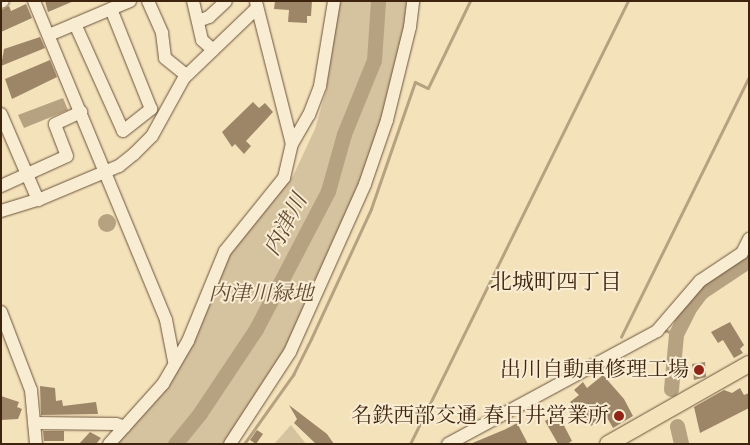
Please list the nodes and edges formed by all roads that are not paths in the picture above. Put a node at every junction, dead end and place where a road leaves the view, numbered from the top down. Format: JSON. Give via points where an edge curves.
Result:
{"nodes":[{"id":1,"x":34,"y":1,"type":"edge"},
{"id":2,"x":130,"y":1,"type":"edge"},
{"id":3,"x":148,"y":1,"type":"edge"},
{"id":4,"x":193,"y":1,"type":"edge"},
{"id":5,"x":226,"y":1,"type":"edge"},
{"id":6,"x":334,"y":1,"type":"edge"},
{"id":7,"x":413,"y":1,"type":"edge"},
{"id":8,"x":256,"y":4,"type":"edge"},
{"id":9,"x":111,"y":9,"type":"junction"},
{"id":10,"x":198,"y":21,"type":"junction"},
{"id":11,"x":75,"y":24,"type":"junction"},
{"id":12,"x":49,"y":35,"type":"junction"},
{"id":13,"x":213,"y":50,"type":"junction"},
{"id":14,"x":186,"y":76,"type":"junction"},
{"id":15,"x":82,"y":112,"type":"junction"},
{"id":16,"x":1,"y":114,"type":"edge"},
{"id":17,"x":292,"y":144,"type":"junction"},
{"id":18,"x":106,"y":170,"type":"junction"},
{"id":19,"x":27,"y":175,"type":"junction"},
{"id":20,"x":1,"y":186,"type":"edge"},
{"id":21,"x":38,"y":200,"type":"junction"},
{"id":22,"x":1,"y":211,"type":"edge"},
{"id":23,"x":749,"y":239,"type":"edge"},
{"id":24,"x":1,"y":312,"type":"edge"},
{"id":25,"x":174,"y":361,"type":"junction"},
{"id":26,"x":749,"y":364,"type":"edge"},
{"id":27,"x":34,"y":423,"type":"junction"},
{"id":28,"x":125,"y":427,"type":"junction"},
{"id":29,"x":36,"y":444,"type":"edge"},
{"id":30,"x":109,"y":444,"type":"edge"},
{"id":31,"x":230,"y":444,"type":"edge"},
{"id":32,"x":448,"y":444,"type":"edge"},
{"id":33,"x":608,"y":444,"type":"edge"}],
"edges":[{"from":1,"to":12,"type":"street"},
{"from":2,"to":9,"type":"street"},
{"from":3,"to":14,"type":"street","via":[[162,33],[165,58]]},
{"from":4,"to":10,"type":"street"},
{"from":5,"to":10,"type":"street","via":[[209,18]]},
{"from":6,"to":17,"type":"street","via":[[320,86],[309,115]]},
{"from":7,"to":31,"type":"street","via":[[410,27],[387,120],[365,184],[290,352]]},
{"from":8,"to":13,"type":"street"},
{"from":8,"to":17,"type":"street"},
{"from":9,"to":11,"type":"street"},
{"from":9,"to":11,"type":"street","via":[[151,109],[123,131],[120,131]]},
{"from":10,"to":13,"type":"street","via":[[202,40]]},
{"from":11,"to":12,"type":"street"},
{"from":12,"to":15,"type":"street"},
{"from":13,"to":14,"type":"street"},
{"from":14,"to":18,"type":"street","via":[[152,136],[119,166]]},
{"from":15,"to":18,"type":"street"},
{"from":15,"to":19,"type":"street","via":[[55,124],[67,156]]},
{"from":16,"to":19,"type":"street"},
{"from":17,"to":25,"type":"street","via":[[284,178],[225,251],[188,340]]},
{"from":18,"to":21,"type":"street"},
{"from":18,"to":25,"type":"street","via":[[166,320]]},
{"from":19,"to":20,"type":"street"},
{"from":19,"to":21,"type":"street"},
{"from":21,"to":22,"type":"street"},
{"from":23,"to":32,"type":"street","via":[[742,253],[700,281],[657,331]]},
{"from":24,"to":27,"type":"street","via":[[31,390]]},
{"from":25,"to":28,"type":"street","via":[[163,384]]},
{"from":26,"to":33,"type":"main road"},
{"from":27,"to":28,"type":"street","via":[[116,424]]},
{"from":27,"to":29,"type":"street"},
{"from":28,"to":30,"type":"street"}]}
